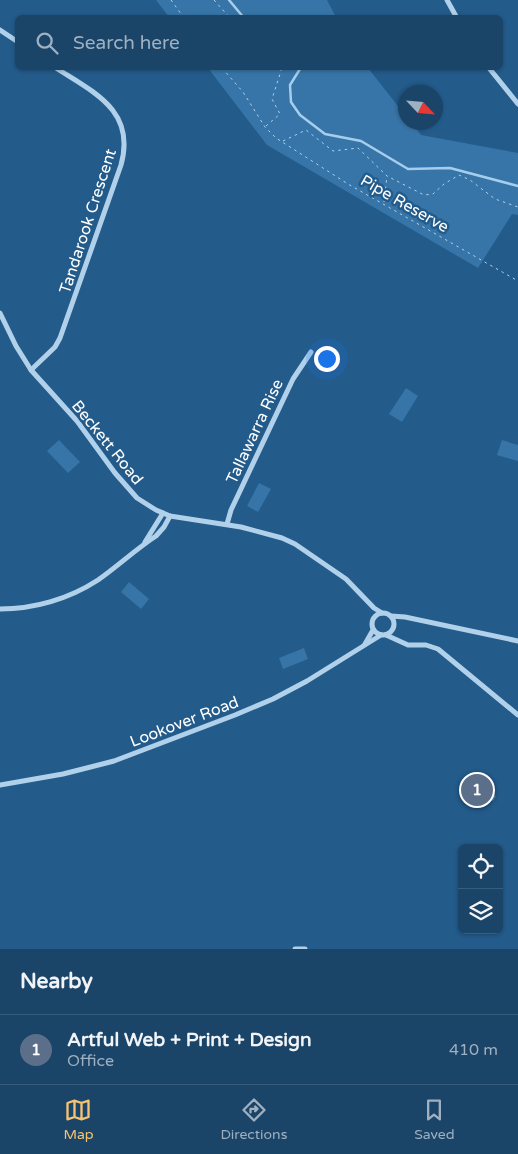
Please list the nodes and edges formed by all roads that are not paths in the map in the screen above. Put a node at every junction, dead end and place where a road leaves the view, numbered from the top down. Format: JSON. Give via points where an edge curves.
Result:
{"nodes":[{"id":1,"x":447,"y":0,"type":"edge"},
{"id":2,"x":455,"y":15,"type":"edge"},
{"id":3,"x":0,"y":30,"type":"edge"},
{"id":4,"x":15,"y":40,"type":"edge"},
{"id":5,"x":59,"y":70,"type":"edge"},
{"id":6,"x":491,"y":70,"type":"edge"},
{"id":7,"x":518,"y":104,"type":"edge"},
{"id":8,"x":0,"y":313,"type":"edge"},
{"id":9,"x":311,"y":352,"type":"dead end"},
{"id":10,"x":31,"y":370,"type":"junction"},
{"id":11,"x":163,"y":513,"type":"junction"},
{"id":12,"x":170,"y":516,"type":"junction"},
{"id":13,"x":226,"y":524,"type":"junction"},
{"id":14,"x":144,"y":544,"type":"junction"},
{"id":15,"x":367,"y":600,"type":"junction"},
{"id":16,"x":0,"y":609,"type":"edge"},
{"id":17,"x":382,"y":613,"type":"junction"},
{"id":18,"x":391,"y":616,"type":"junction"},
{"id":19,"x":374,"y":617,"type":"junction"},
{"id":20,"x":405,"y":617,"type":"junction"},
{"id":21,"x":393,"y":628,"type":"junction"},
{"id":22,"x":373,"y":630,"type":"junction"},
{"id":23,"x":384,"y":635,"type":"junction"},
{"id":24,"x":518,"y":641,"type":"edge"},
{"id":25,"x":403,"y":643,"type":"junction"},
{"id":26,"x":363,"y":646,"type":"junction"},
{"id":27,"x":518,"y":716,"type":"edge"},
{"id":28,"x":0,"y":785,"type":"edge"},
{"id":29,"x":295,"y":949,"type":"edge"},
{"id":30,"x":305,"y":949,"type":"edge"}],
"edges":[{"from":1,"to":2,"type":"street"},
{"from":3,"to":4,"type":"street"},
{"from":5,"to":10,"type":"street","name":"Tandarook Crescent","via":[[98,95],[114,111],[122,125],[125,147],[60,338]]},
{"from":6,"to":7,"type":"street"},
{"from":8,"to":10,"type":"street","name":"Beckett Road"},
{"from":9,"to":13,"type":"street","name":"Tallawarra Rise","via":[[292,379]]},
{"from":10,"to":11,"type":"street","name":"Beckett Road","via":[[77,421],[131,492]]},
{"from":11,"to":12,"type":"street","name":"Beckett Road"},
{"from":11,"to":14,"type":"street"},
{"from":12,"to":13,"type":"street","name":"Beckett Road"},
{"from":12,"to":14,"type":"street","via":[[160,532]]},
{"from":13,"to":15,"type":"street","name":"Beckett Road","via":[[295,544],[346,579]]},
{"from":14,"to":16,"type":"street","via":[[98,580],[75,593],[28,607]]},
{"from":15,"to":17,"type":"street","name":"Beckett Road"},
{"from":15,"to":19,"type":"street","name":"Beckett Road"},
{"from":17,"to":18,"type":"street"},
{"from":17,"to":19,"type":"street"},
{"from":18,"to":20,"type":"street"},
{"from":18,"to":21,"type":"street"},
{"from":19,"to":22,"type":"street"},
{"from":20,"to":21,"type":"street"},
{"from":20,"to":24,"type":"street"},
{"from":21,"to":23,"type":"street"},
{"from":21,"to":25,"type":"street"},
{"from":22,"to":23,"type":"street"},
{"from":22,"to":26,"type":"street","name":"Lookover Road"},
{"from":23,"to":25,"type":"street"},
{"from":23,"to":26,"type":"street","name":"Lookover Road"},
{"from":25,"to":27,"type":"street","via":[[438,649]]},
{"from":26,"to":28,"type":"street","name":"Lookover Road","via":[[273,700],[236,716],[114,761]]},
{"from":29,"to":30,"type":"street"}]}
